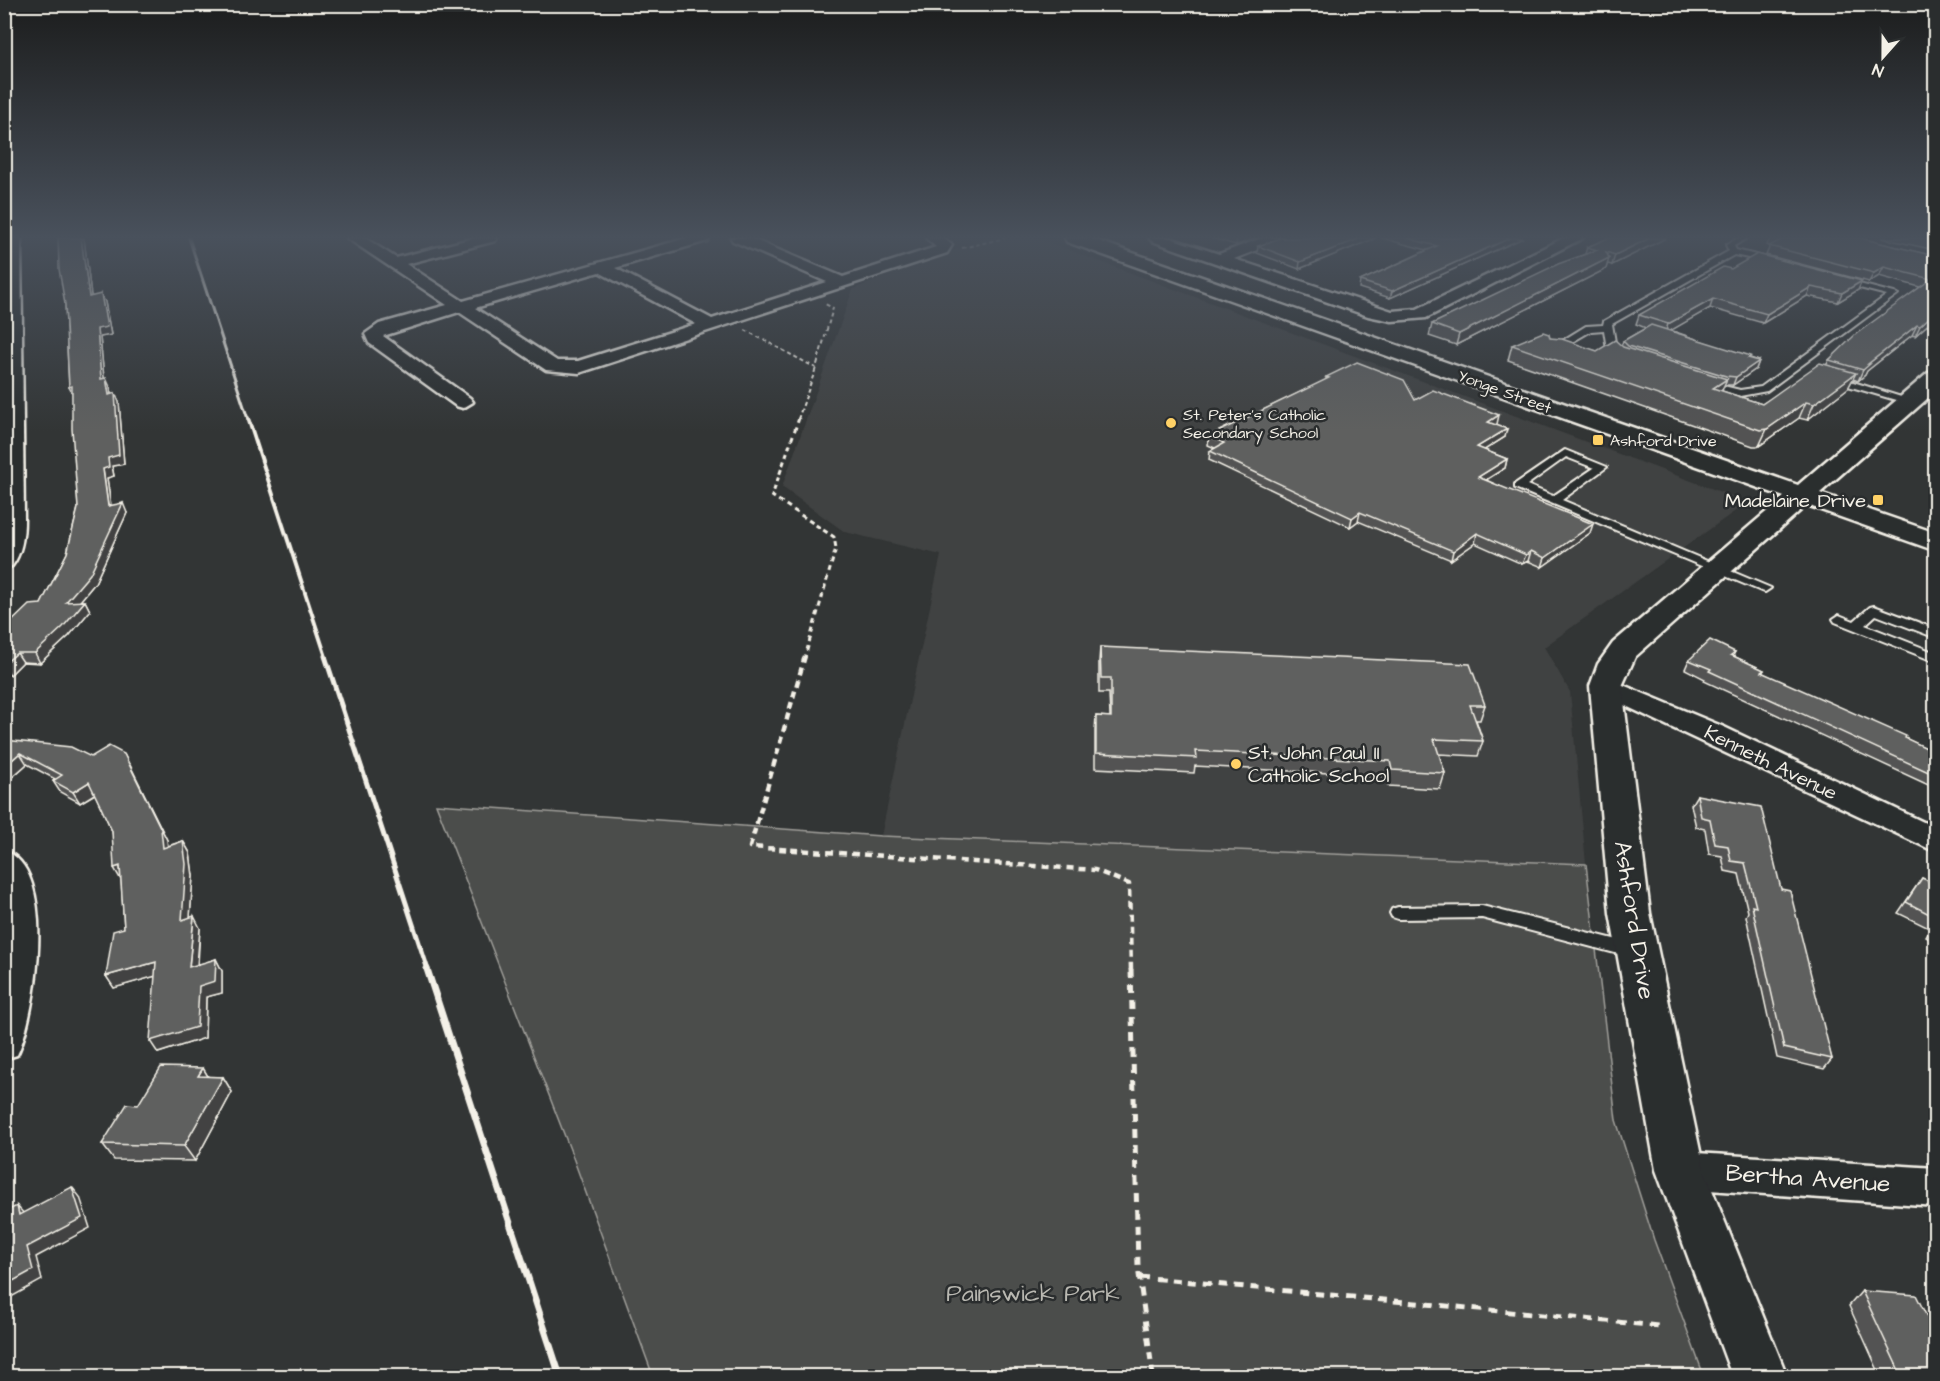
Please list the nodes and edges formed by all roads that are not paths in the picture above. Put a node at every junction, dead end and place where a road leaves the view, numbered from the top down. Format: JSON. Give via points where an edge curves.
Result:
{"nodes":[{"id":1,"x":9,"y":302,"type":"edge"},
{"id":2,"x":452,"y":302,"type":"edge"},
{"id":3,"x":470,"y":302,"type":"edge"},
{"id":4,"x":669,"y":302,"type":"edge"},
{"id":5,"x":780,"y":302,"type":"edge"},
{"id":6,"x":1256,"y":302,"type":"edge"},
{"id":7,"x":1346,"y":302,"type":"edge"},
{"id":8,"x":1444,"y":302,"type":"edge"},
{"id":9,"x":1642,"y":302,"type":"edge"},
{"id":10,"x":1883,"y":302,"type":"edge"},
{"id":11,"x":457,"y":306,"type":"junction"},
{"id":12,"x":711,"y":325,"type":"junction"},
{"id":13,"x":1607,"y":327,"type":"junction"},
{"id":14,"x":1551,"y":351,"type":"edge"},
{"id":15,"x":1632,"y":361,"type":"edge"},
{"id":16,"x":1795,"y":367,"type":"junction"},
{"id":17,"x":1806,"y":370,"type":"edge"},
{"id":18,"x":1829,"y":377,"type":"edge"},
{"id":19,"x":1935,"y":378,"type":"edge"},
{"id":20,"x":1698,"y":383,"type":"edge"},
{"id":21,"x":1909,"y":401,"type":"junction"},
{"id":22,"x":463,"y":402,"type":"dead end"},
{"id":23,"x":8,"y":477,"type":"edge"},
{"id":24,"x":1801,"y":496,"type":"junction"},
{"id":25,"x":1555,"y":500,"type":"junction"},
{"id":26,"x":1935,"y":543,"type":"edge"},
{"id":27,"x":4,"y":561,"type":"edge"},
{"id":28,"x":1719,"y":568,"type":"junction"},
{"id":29,"x":1765,"y":588,"type":"dead end"},
{"id":30,"x":1839,"y":619,"type":"dead end"},
{"id":31,"x":1856,"y":626,"type":"junction"},
{"id":32,"x":1935,"y":634,"type":"edge"},
{"id":33,"x":1935,"y":658,"type":"edge"},
{"id":34,"x":1606,"y":686,"type":"junction"},
{"id":35,"x":1935,"y":841,"type":"edge"},
{"id":36,"x":4,"y":862,"type":"edge"},
{"id":37,"x":1398,"y":913,"type":"dead end"},
{"id":38,"x":1637,"y":951,"type":"junction"},
{"id":39,"x":4,"y":1044,"type":"edge"},
{"id":40,"x":1680,"y":1170,"type":"junction"},
{"id":41,"x":1935,"y":1187,"type":"edge"},
{"id":42,"x":1760,"y":1377,"type":"edge"}],
"edges":[{"from":1,"to":23,"type":"street"},
{"from":2,"to":11,"type":"street"},
{"from":3,"to":11,"type":"street"},
{"from":4,"to":12,"type":"street"},
{"from":5,"to":12,"type":"street"},
{"from":6,"to":24,"type":"main road","name":"Yonge Street"},
{"from":7,"to":8,"type":"street","via":[[1374,312],[1408,315],[1420,314]]},
{"from":9,"to":13,"type":"lane","via":[[1607,322]]},
{"from":10,"to":16,"type":"lane"},
{"from":11,"to":12,"type":"street","via":[[553,366],[579,367]]},
{"from":11,"to":22,"type":"street","via":[[374,334],[375,339]]},
{"from":13,"to":14,"type":"lane","via":[[1589,328]]},
{"from":13,"to":15,"type":"lane","via":[[1614,353]]},
{"from":16,"to":17,"type":"lane"},
{"from":16,"to":20,"type":"lane","via":[[1764,389],[1749,393]]},
{"from":18,"to":21,"type":"lane"},
{"from":19,"to":21,"type":"main road"},
{"from":21,"to":24,"type":"main road"},
{"from":23,"to":27,"type":"street","via":[[12,536]]},
{"from":24,"to":26,"type":"main road","name":"Yonge Street"},
{"from":24,"to":28,"type":"main road","name":"Ashford Drive"},
{"from":25,"to":25,"type":"lane","via":[[1519,486],[1565,453],[1602,467]]},
{"from":25,"to":28,"type":"lane"},
{"from":28,"to":29,"type":"lane"},
{"from":28,"to":34,"type":"main road","name":"Ashford Drive","via":[[1624,650]]},
{"from":30,"to":31,"type":"lane"},
{"from":31,"to":32,"type":"lane","via":[[1875,610]]},
{"from":31,"to":33,"type":"lane"},
{"from":34,"to":35,"type":"street","name":"Kenneth Avenue"},
{"from":34,"to":38,"type":"main road","name":"Ashford Drive"},
{"from":36,"to":39,"type":"street","via":[[20,886],[22,910]]},
{"from":37,"to":38,"type":"lane","via":[[1482,912]]},
{"from":38,"to":40,"type":"main road","name":"Ashford Drive"},
{"from":40,"to":41,"type":"street","name":"Bertha Avenue"},
{"from":40,"to":42,"type":"main road","name":"Ashford Drive"}]}
